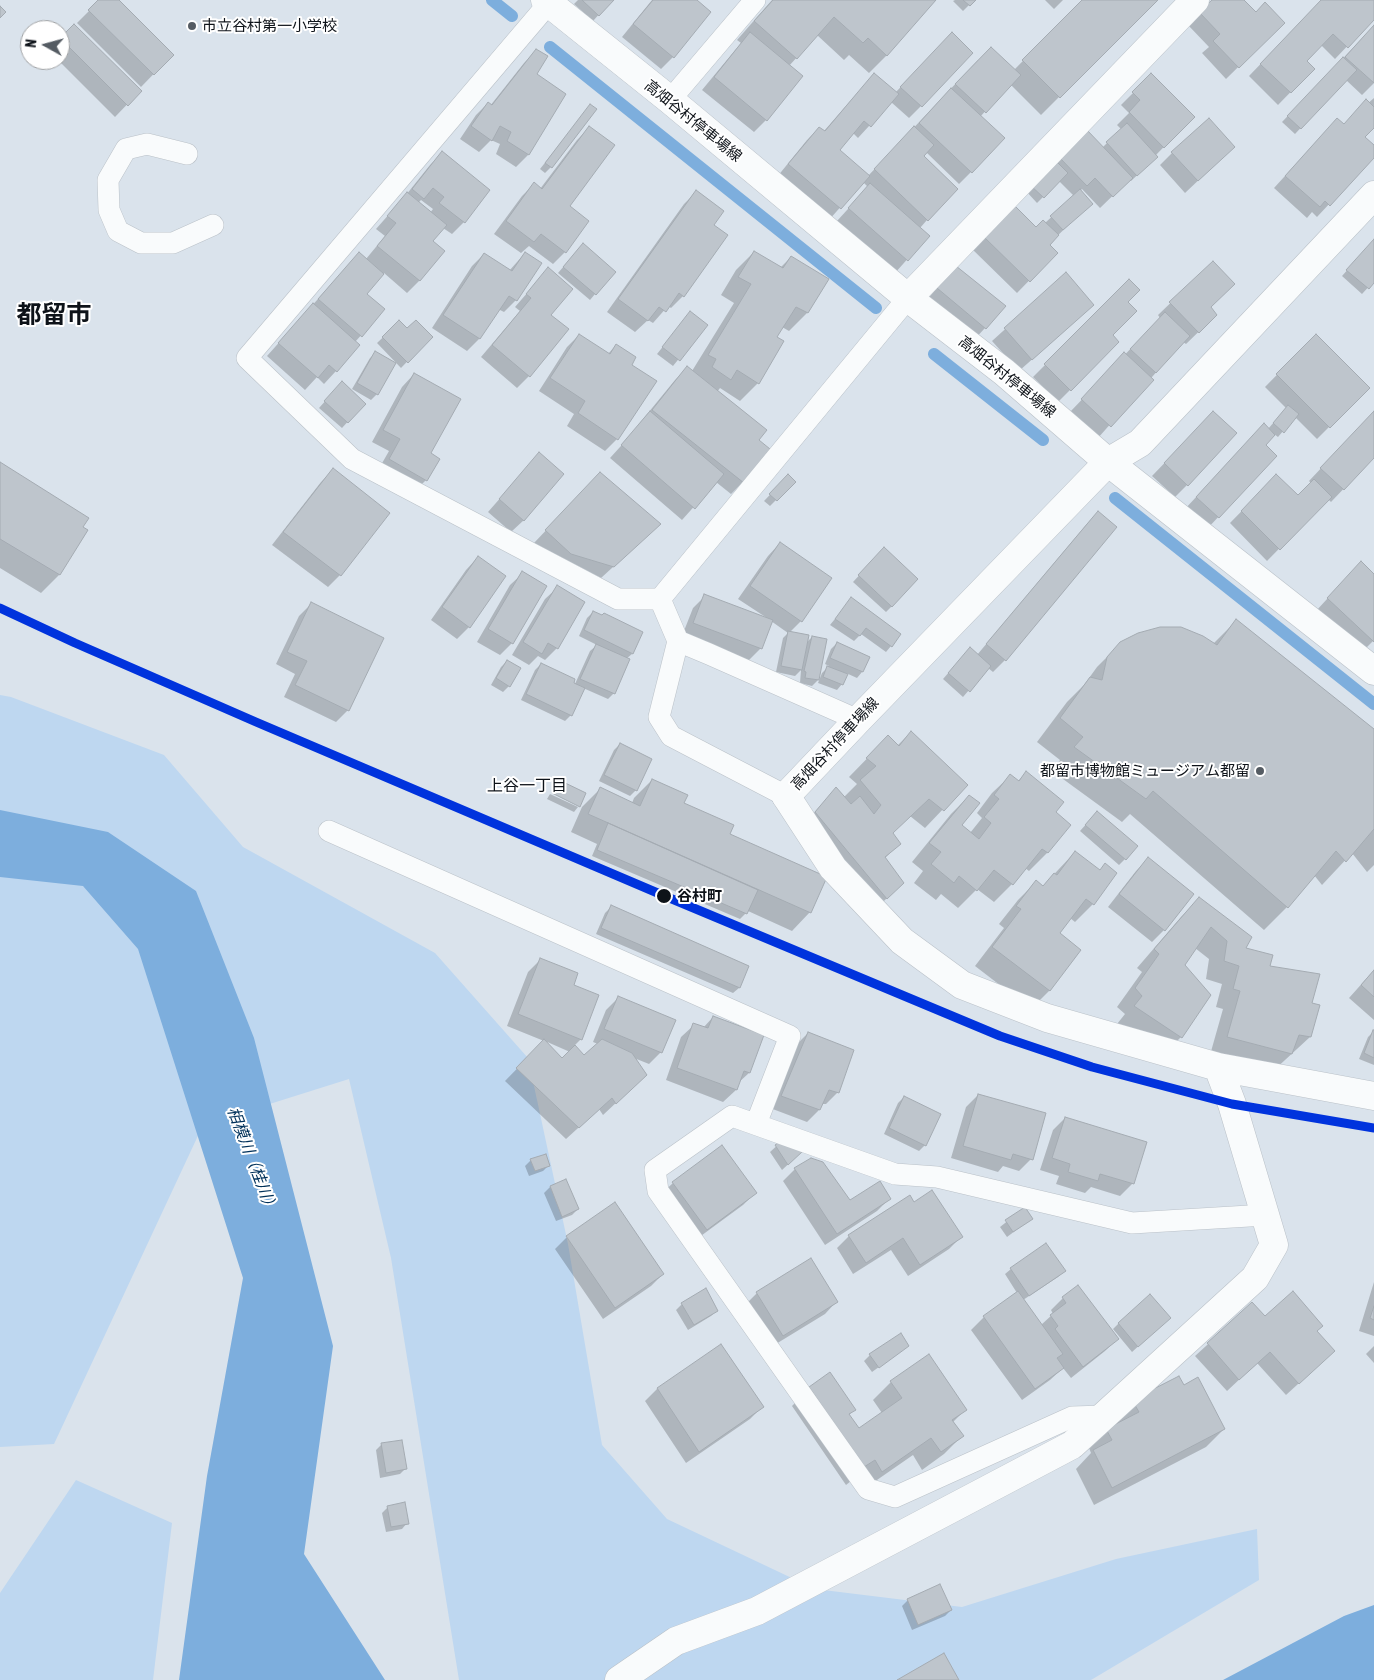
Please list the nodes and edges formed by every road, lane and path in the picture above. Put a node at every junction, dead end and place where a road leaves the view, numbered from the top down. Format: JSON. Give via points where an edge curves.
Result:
{"nodes":[{"id":1,"x":755,"y":0,"type":"edge"},
{"id":2,"x":1195,"y":0,"type":"edge"},
{"id":3,"x":547,"y":2,"type":"edge"},
{"id":4,"x":670,"y":100,"type":"junction"},
{"id":5,"x":187,"y":154,"type":"dead end"},
{"id":6,"x":1374,"y":195,"type":"edge"},
{"id":7,"x":214,"y":225,"type":"dead end"},
{"id":8,"x":908,"y":298,"type":"junction"},
{"id":9,"x":1108,"y":462,"type":"junction"},
{"id":10,"x":660,"y":599,"type":"junction"},
{"id":11,"x":678,"y":641,"type":"junction"},
{"id":12,"x":1374,"y":671,"type":"edge"},
{"id":13,"x":858,"y":720,"type":"junction"},
{"id":14,"x":786,"y":796,"type":"junction"},
{"id":15,"x":329,"y":831,"type":"dead end"},
{"id":16,"x":1218,"y":1066,"type":"junction"},
{"id":17,"x":1374,"y":1096,"type":"edge"},
{"id":18,"x":756,"y":1124,"type":"junction"},
{"id":19,"x":1266,"y":1215,"type":"junction"},
{"id":20,"x":1104,"y":1416,"type":"junction"},
{"id":21,"x":619,"y":1680,"type":"edge"}],
"edges":[{"from":1,"to":4,"type":"lane"},
{"from":2,"to":8,"type":"street"},
{"from":3,"to":4,"type":"street","name":"高畑谷村停車場線"},
{"from":3,"to":10,"type":"lane","via":[[248,358],[352,459],[618,599]]},
{"from":4,"to":8,"type":"street","name":"高畑谷村停車場線"},
{"from":5,"to":7,"type":"lane","via":[[147,144],[126,149],[108,180],[109,210],[118,230],[141,243],[173,243]]},
{"from":6,"to":9,"type":"street","via":[[1140,443]]},
{"from":8,"to":9,"type":"street","name":"高畑谷村停車場線","via":[[1004,372]]},
{"from":8,"to":10,"type":"lane"},
{"from":9,"to":12,"type":"street"},
{"from":9,"to":13,"type":"street","name":"高畑谷村停車場線"},
{"from":10,"to":11,"type":"lane"},
{"from":11,"to":13,"type":"lane"},
{"from":11,"to":14,"type":"lane","via":[[659,717],[671,736]]},
{"from":13,"to":14,"type":"street","name":"高畑谷村停車場線"},
{"from":14,"to":16,"type":"street","via":[[833,868],[902,940],[962,985],[1047,1018]]},
{"from":15,"to":18,"type":"lane","via":[[790,1036]]},
{"from":16,"to":17,"type":"street"},
{"from":16,"to":19,"type":"street"},
{"from":18,"to":19,"type":"lane","via":[[895,1174],[937,1176],[1132,1222]]},
{"from":18,"to":20,"type":"lane","via":[[732,1116],[655,1170],[658,1191],[868,1489],[895,1497],[1072,1417]]},
{"from":19,"to":20,"type":"street","via":[[1274,1245],[1255,1278]]},
{"from":20,"to":21,"type":"street","via":[[1072,1445],[757,1611],[676,1641]]}]}
